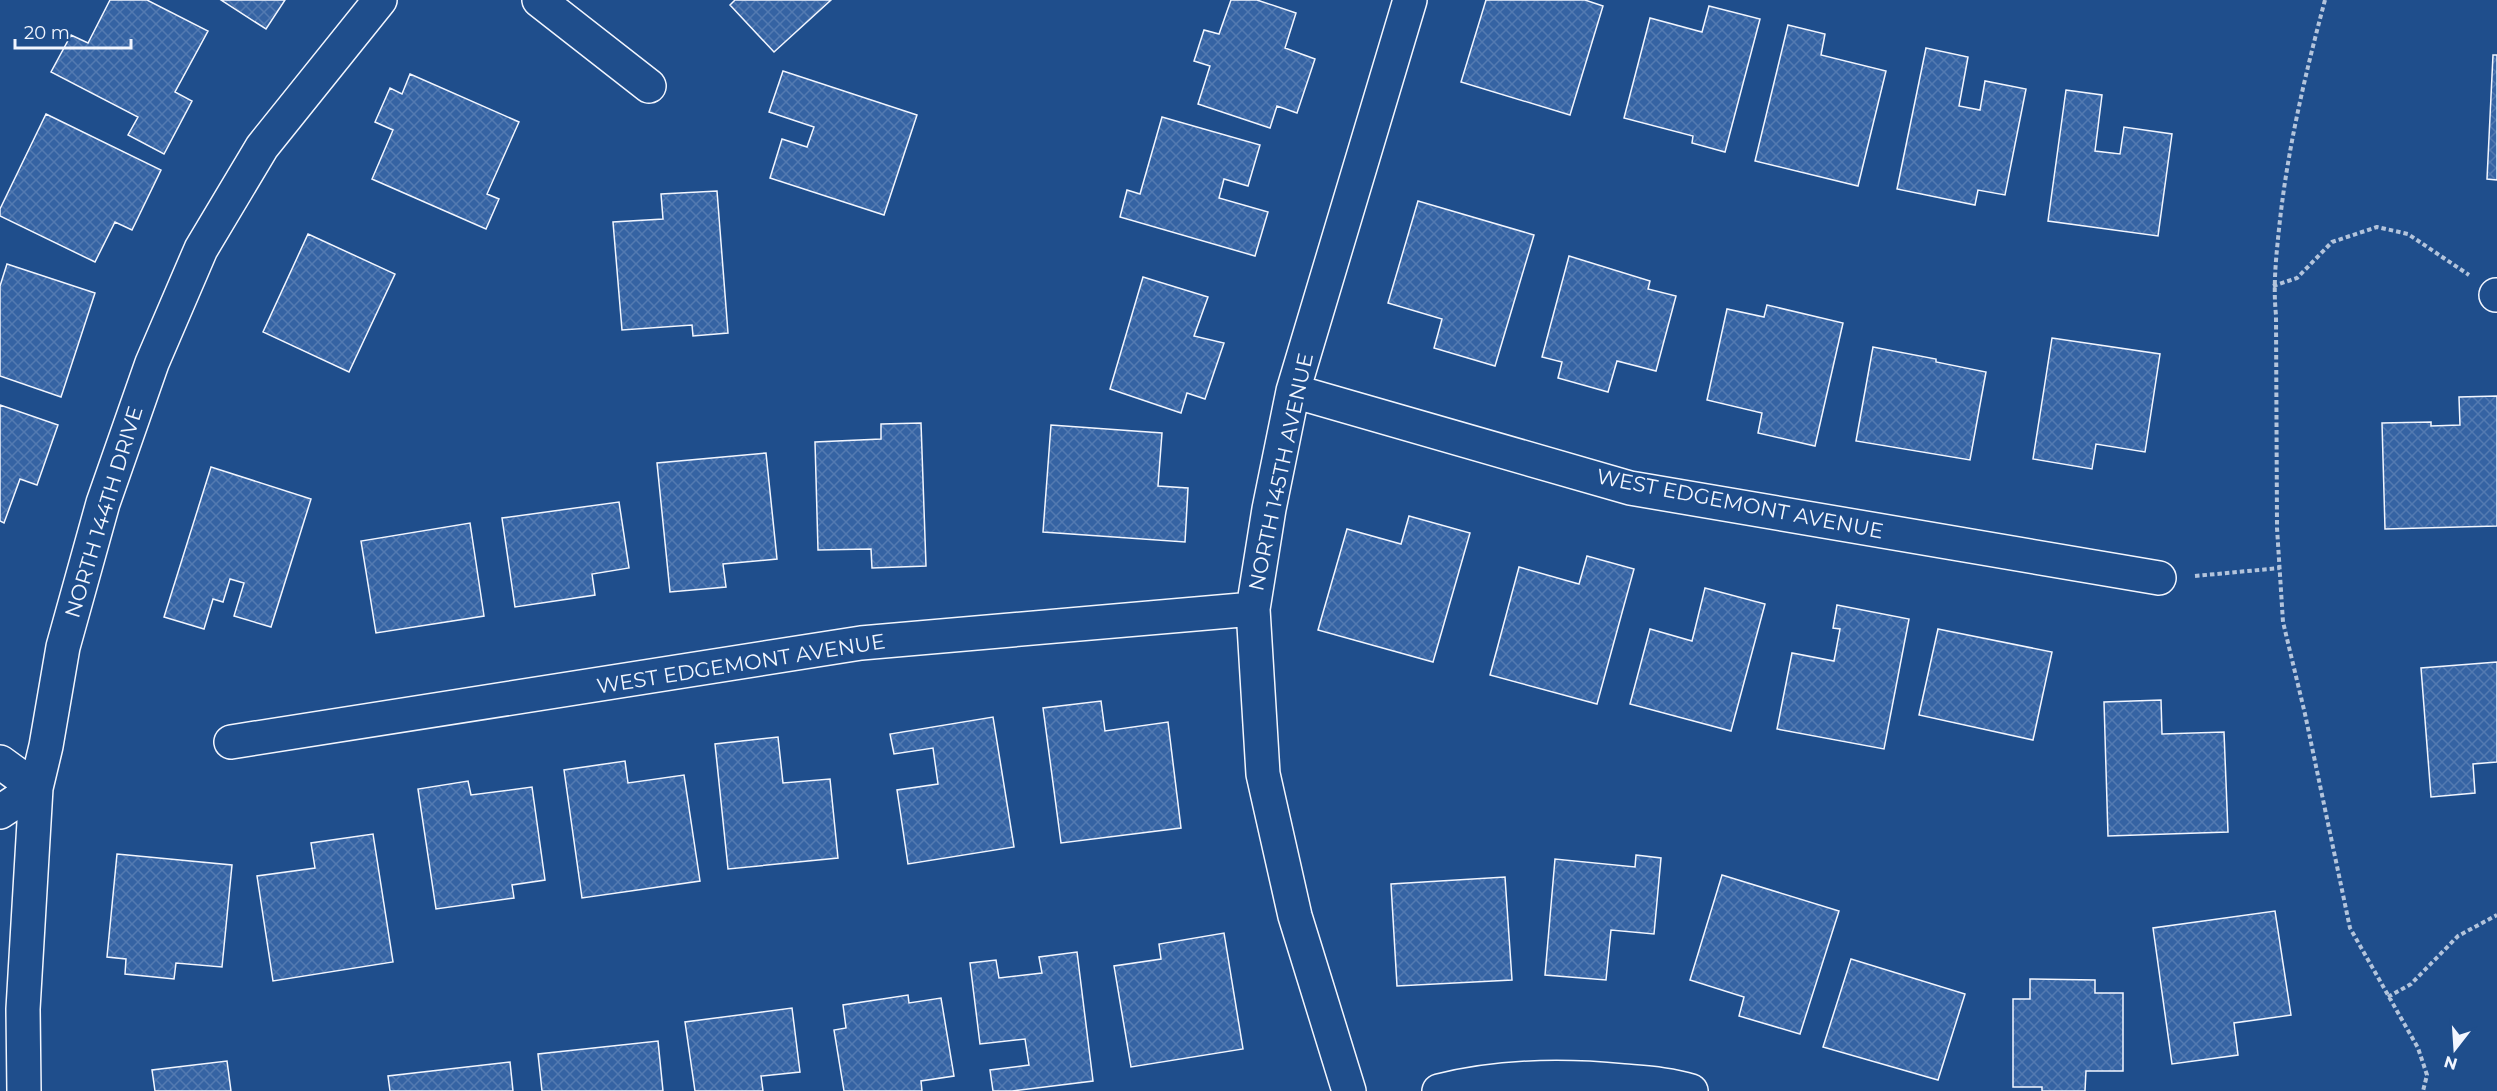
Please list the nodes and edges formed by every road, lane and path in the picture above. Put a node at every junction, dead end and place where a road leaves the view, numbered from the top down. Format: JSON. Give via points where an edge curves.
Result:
{"nodes":[{"id":1,"x":380,"y":0,"type":"edge"},
{"id":2,"x":539,"y":0,"type":"edge"},
{"id":3,"x":1410,"y":0,"type":"edge"},
{"id":4,"x":2325,"y":0,"type":"edge"},
{"id":5,"x":649,"y":86,"type":"dead end"},
{"id":6,"x":2273,"y":285,"type":"junction"},
{"id":7,"x":2496,"y":295,"type":"edge"},
{"id":8,"x":1293,"y":391,"type":"junction"},
{"id":9,"x":2280,"y":568,"type":"junction"},
{"id":10,"x":2159,"y":578,"type":"joint"},
{"id":11,"x":1253,"y":609,"type":"junction"},
{"id":12,"x":231,"y":742,"type":"dead end"},
{"id":13,"x":0,"y":762,"type":"edge"},
{"id":14,"x":36,"y":788,"type":"junction"},
{"id":15,"x":0,"y":812,"type":"edge"},
{"id":16,"x":2497,"y":915,"type":"edge"},
{"id":17,"x":2388,"y":997,"type":"junction"},
{"id":18,"x":24,"y":1091,"type":"edge"},
{"id":19,"x":1349,"y":1091,"type":"edge"},
{"id":20,"x":1439,"y":1091,"type":"edge"},
{"id":21,"x":1691,"y":1091,"type":"edge"},
{"id":22,"x":2424,"y":1091,"type":"edge"}],
"edges":[{"from":1,"to":14,"type":"street","name":"NORTH 144TH DRIVE","via":[[262,147],[201,249],[152,363],[103,503],[63,647]]},
{"from":2,"to":5,"type":"street"},
{"from":3,"to":8,"type":"street","name":"NORTH 145TH AVENUE"},
{"from":4,"to":6,"type":"path","via":[[2302,87],[2283,186]]},
{"from":6,"to":7,"type":"path","via":[[2297,278],[2332,242],[2377,227],[2408,234]]},
{"from":6,"to":9,"type":"path"},
{"from":8,"to":10,"type":"street","name":"WEST EDGEMONT AVENUE","via":[[1630,488]]},
{"from":8,"to":11,"type":"street","name":"NORTH 145TH AVENUE"},
{"from":9,"to":10,"type":"path"},
{"from":9,"to":17,"type":"path","via":[[2283,622],[2350,928]]},
{"from":11,"to":12,"type":"street","name":"WEST EDGEMONT AVENUE","via":[[861,644]]},
{"from":11,"to":19,"type":"street","name":"NORTH 145TH AVENUE","via":[[1263,774],[1295,916]]},
{"from":13,"to":14,"type":"street"},
{"from":14,"to":15,"type":"street"},
{"from":14,"to":18,"type":"street","name":"NORTH 144TH DRIVE","via":[[23,1010]]},
{"from":16,"to":17,"type":"path","via":[[2458,936],[2411,984]]},
{"from":17,"to":22,"type":"path","via":[[2418,1048],[2427,1075]]},
{"from":20,"to":21,"type":"street","via":[[1470,1083],[1574,1076],[1671,1085]]}]}
